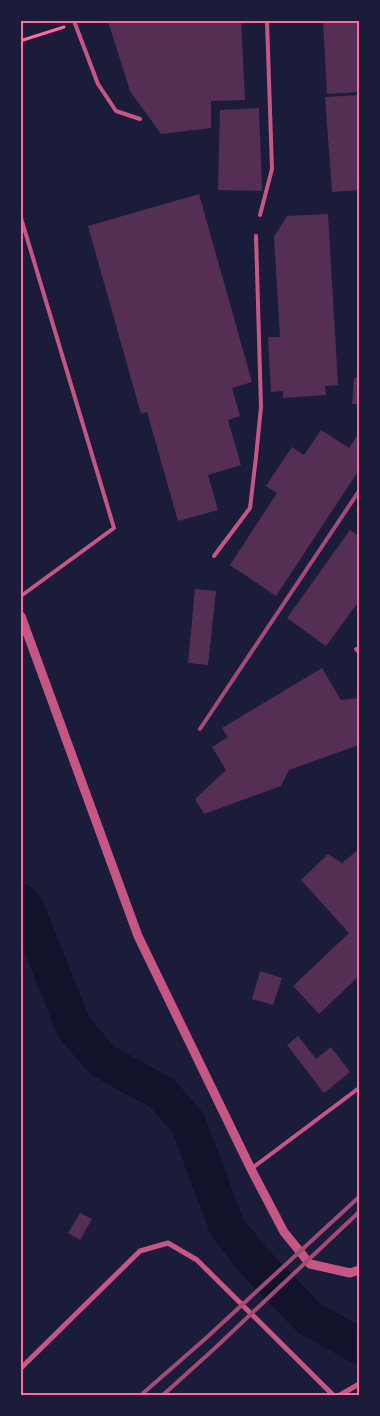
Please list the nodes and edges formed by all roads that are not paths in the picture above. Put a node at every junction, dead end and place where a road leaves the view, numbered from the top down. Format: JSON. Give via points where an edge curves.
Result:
{"nodes":[{"id":1,"x":267,"y":21,"type":"edge"},
{"id":2,"x":74,"y":22,"type":"edge"},
{"id":3,"x":140,"y":118,"type":"dead end"},
{"id":4,"x":260,"y":215,"type":"dead end"},
{"id":5,"x":21,"y":218,"type":"edge"},
{"id":6,"x":256,"y":236,"type":"dead end"},
{"id":7,"x":214,"y":556,"type":"dead end"},
{"id":8,"x":21,"y":596,"type":"edge"},
{"id":9,"x":21,"y":616,"type":"edge"},
{"id":10,"x":359,"y":1088,"type":"edge"},
{"id":11,"x":251,"y":1169,"type":"junction"},
{"id":12,"x":359,"y":1270,"type":"edge"},
{"id":13,"x":21,"y":1368,"type":"edge"},
{"id":14,"x":359,"y":1384,"type":"edge"},
{"id":15,"x":333,"y":1395,"type":"edge"},
{"id":16,"x":340,"y":1395,"type":"edge"}],
"edges":[{"from":1,"to":4,"type":"lane","via":[[272,169]]},
{"from":2,"to":3,"type":"lane","via":[[98,84],[116,111]]},
{"from":5,"to":8,"type":"lane","via":[[114,528]]},
{"from":6,"to":7,"type":"lane","via":[[261,407],[250,508]]},
{"from":9,"to":11,"type":"street","via":[[138,936]]},
{"from":10,"to":11,"type":"lane"},
{"from":11,"to":12,"type":"street","via":[[284,1232],[310,1264],[350,1273]]},
{"from":13,"to":15,"type":"street","via":[[140,1251],[168,1244],[197,1260]]},
{"from":14,"to":16,"type":"street"}]}
